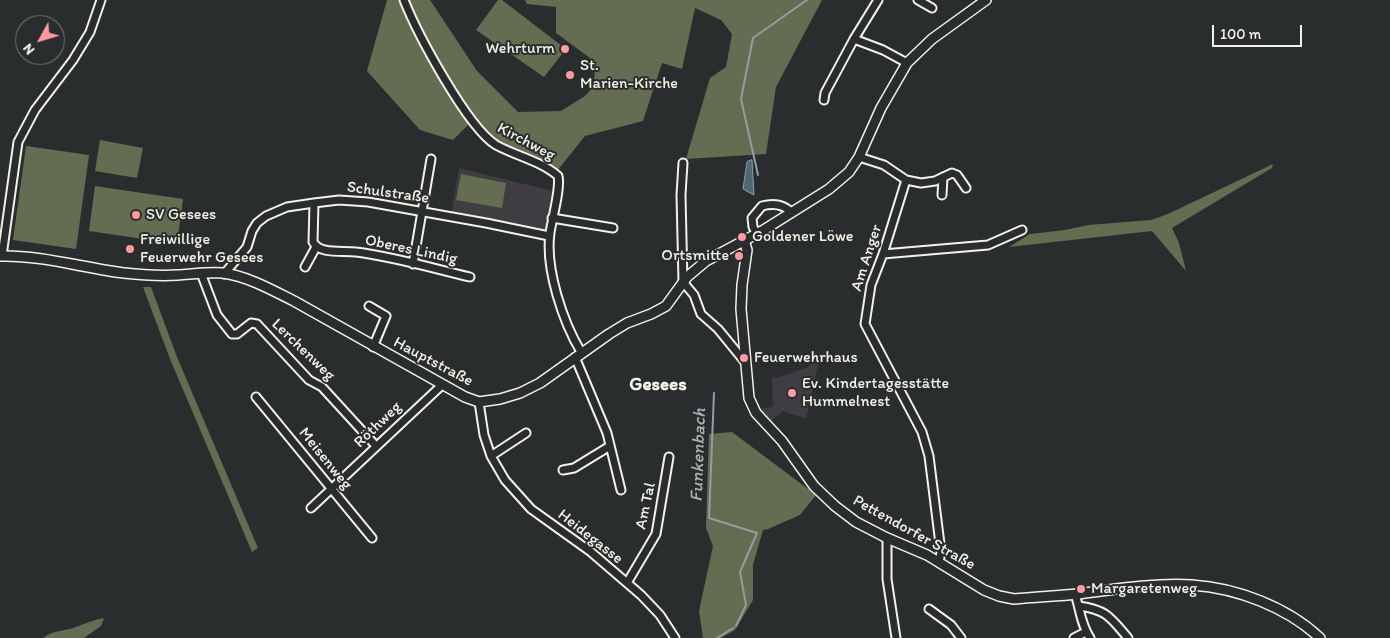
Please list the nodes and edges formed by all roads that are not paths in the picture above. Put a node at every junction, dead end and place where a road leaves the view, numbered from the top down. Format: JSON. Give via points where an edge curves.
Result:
{"nodes":[{"id":1,"x":101,"y":0,"type":"edge"},
{"id":2,"x":404,"y":0,"type":"edge"},
{"id":3,"x":878,"y":0,"type":"edge"},
{"id":4,"x":918,"y":0,"type":"edge"},
{"id":5,"x":986,"y":0,"type":"edge"},
{"id":6,"x":932,"y":8,"type":"dead end"},
{"id":7,"x":854,"y":39,"type":"junction"},
{"id":8,"x":907,"y":63,"type":"junction"},
{"id":9,"x":824,"y":100,"type":"dead end"},
{"id":10,"x":859,"y":157,"type":"junction"},
{"id":11,"x":431,"y":159,"type":"dead end"},
{"id":12,"x":683,"y":163,"type":"dead end"},
{"id":13,"x":943,"y":178,"type":"junction"},
{"id":14,"x":906,"y":180,"type":"junction"},
{"id":15,"x":966,"y":188,"type":"dead end"},
{"id":16,"x":942,"y":195,"type":"dead end"},
{"id":17,"x":314,"y":203,"type":"junction"},
{"id":18,"x":422,"y":211,"type":"junction"},
{"id":19,"x":792,"y":212,"type":"junction"},
{"id":20,"x":552,"y":218,"type":"junction"},
{"id":21,"x":613,"y":228,"type":"dead end"},
{"id":22,"x":1022,"y":230,"type":"dead end"},
{"id":23,"x":756,"y":234,"type":"junction"},
{"id":24,"x":549,"y":236,"type":"junction"},
{"id":25,"x":744,"y":240,"type":"junction"},
{"id":26,"x":316,"y":247,"type":"junction"},
{"id":27,"x":883,"y":254,"type":"junction"},
{"id":28,"x":1,"y":256,"type":"edge"},
{"id":29,"x":413,"y":264,"type":"junction"},
{"id":30,"x":305,"y":267,"type":"dead end"},
{"id":31,"x":201,"y":273,"type":"junction"},
{"id":32,"x":224,"y":274,"type":"junction"},
{"id":33,"x":470,"y":277,"type":"dead end"},
{"id":34,"x":682,"y":282,"type":"junction"},
{"id":35,"x":369,"y":306,"type":"dead end"},
{"id":36,"x":372,"y":347,"type":"junction"},
{"id":37,"x":578,"y":355,"type":"junction"},
{"id":38,"x":745,"y":362,"type":"junction"},
{"id":39,"x":442,"y":384,"type":"junction"},
{"id":40,"x":256,"y":397,"type":"dead end"},
{"id":41,"x":480,"y":402,"type":"junction"},
{"id":42,"x":526,"y":433,"type":"dead end"},
{"id":43,"x":376,"y":446,"type":"junction"},
{"id":44,"x":610,"y":446,"type":"junction"},
{"id":45,"x":491,"y":456,"type":"junction"},
{"id":46,"x":669,"y":457,"type":"dead end"},
{"id":47,"x":563,"y":470,"type":"dead end"},
{"id":48,"x":331,"y":489,"type":"junction"},
{"id":49,"x":622,"y":490,"type":"dead end"},
{"id":50,"x":311,"y":508,"type":"dead end"},
{"id":51,"x":372,"y":538,"type":"dead end"},
{"id":52,"x":886,"y":538,"type":"junction"},
{"id":53,"x":939,"y":562,"type":"junction"},
{"id":54,"x":627,"y":583,"type":"junction"},
{"id":55,"x":1075,"y":594,"type":"junction"},
{"id":56,"x":1079,"y":606,"type":"junction"},
{"id":57,"x":930,"y":609,"type":"dead end"},
{"id":58,"x":1088,"y":635,"type":"edge"},
{"id":59,"x":675,"y":638,"type":"edge"},
{"id":60,"x":896,"y":638,"type":"edge"},
{"id":61,"x":961,"y":638,"type":"edge"},
{"id":62,"x":1074,"y":638,"type":"edge"},
{"id":63,"x":1128,"y":638,"type":"edge"},
{"id":64,"x":1320,"y":638,"type":"edge"}],
"edges":[{"from":1,"to":28,"type":"street","via":[[90,32],[35,110],[18,142]]},
{"from":2,"to":20,"type":"street","name":"Kirchweg","via":[[448,83],[478,128],[496,144],[558,176]]},
{"from":3,"to":7,"type":"street"},
{"from":4,"to":6,"type":"street"},
{"from":5,"to":8,"type":"street","name":"Hauptstraße","via":[[932,39]]},
{"from":7,"to":8,"type":"street"},
{"from":7,"to":9,"type":"street","via":[[825,92]]},
{"from":8,"to":10,"type":"street","name":"Hauptstraße","via":[[881,108]]},
{"from":10,"to":14,"type":"street","via":[[884,165]]},
{"from":10,"to":19,"type":"street","name":"Hauptstraße","via":[[840,181]]},
{"from":11,"to":18,"type":"street"},
{"from":12,"to":34,"type":"street"},
{"from":13,"to":14,"type":"street","via":[[921,183]]},
{"from":13,"to":15,"type":"street","via":[[952,173],[957,175]]},
{"from":13,"to":16,"type":"street"},
{"from":14,"to":27,"type":"street","name":"Am Anger"},
{"from":17,"to":18,"type":"street","name":"Schulstraße","via":[[339,200],[368,202]]},
{"from":17,"to":26,"type":"street","via":[[313,242]]},
{"from":17,"to":32,"type":"street","name":"Schulstraße","via":[[287,207],[257,223],[247,247]]},
{"from":18,"to":24,"type":"street","name":"Schulstraße"},
{"from":18,"to":29,"type":"street"},
{"from":19,"to":23,"type":"street","name":"Hauptstraße"},
{"from":19,"to":23,"type":"street","via":[[772,203],[762,206],[752,218]]},
{"from":20,"to":21,"type":"street"},
{"from":20,"to":24,"type":"street","name":"Kirchweg"},
{"from":22,"to":27,"type":"street","via":[[988,245]]},
{"from":23,"to":25,"type":"street","name":"Hauptstraße"},
{"from":24,"to":37,"type":"street","name":"Kirchweg","via":[[550,257],[561,307]]},
{"from":25,"to":34,"type":"street","name":"Hauptstraße","via":[[706,261]]},
{"from":25,"to":38,"type":"street","name":"Pettendorfer Straße","via":[[747,250],[741,308]]},
{"from":26,"to":29,"type":"street","name":"Oberes Lindig","via":[[379,255]]},
{"from":26,"to":30,"type":"street"},
{"from":27,"to":53,"type":"street","name":"Am Anger","via":[[871,285],[865,324],[922,432],[932,476],[941,552]]},
{"from":28,"to":31,"type":"street","name":"Hauptstraße","via":[[41,259],[124,273]]},
{"from":29,"to":33,"type":"street","name":"Oberes Lindig"},
{"from":31,"to":32,"type":"street","name":"Hauptstraße"},
{"from":31,"to":43,"type":"street","name":"Lerchenweg","via":[[217,315],[232,334],[237,334],[251,323],[257,324],[310,380],[322,387]]},
{"from":32,"to":36,"type":"street","name":"Hauptstraße","via":[[272,290]]},
{"from":34,"to":37,"type":"street","name":"Hauptstraße","via":[[660,310],[627,323]]},
{"from":34,"to":38,"type":"street","via":[[694,296],[701,314]]},
{"from":35,"to":36,"type":"street","via":[[386,316]]},
{"from":36,"to":39,"type":"street","name":"Hauptstraße"},
{"from":37,"to":41,"type":"street","name":"Hauptstraße","via":[[540,384],[520,393]]},
{"from":37,"to":44,"type":"street","name":"Kirchweg"},
{"from":38,"to":52,"type":"street","name":"Pettendorfer Straße","via":[[749,398],[756,413],[782,441],[814,486],[849,517]]},
{"from":39,"to":41,"type":"street","name":"Hauptstraße"},
{"from":39,"to":43,"type":"street","name":"Röthweg"},
{"from":40,"to":48,"type":"street","name":"Meisenweg"},
{"from":41,"to":45,"type":"street","name":"Heidegasse","via":[[484,435]]},
{"from":42,"to":45,"type":"street"},
{"from":43,"to":48,"type":"street","name":"Röthweg"},
{"from":44,"to":47,"type":"street","via":[[574,468]]},
{"from":44,"to":49,"type":"street","name":"Kirchweg"},
{"from":45,"to":54,"type":"street","name":"Heidegasse","via":[[531,509],[591,552]]},
{"from":46,"to":54,"type":"street","name":"Am Tal","via":[[656,534]]},
{"from":48,"to":50,"type":"street","name":"Röthweg"},
{"from":48,"to":51,"type":"street","name":"Meisenweg"},
{"from":52,"to":53,"type":"street","name":"Pettendorfer Straße"},
{"from":52,"to":60,"type":"street","via":[[887,579]]},
{"from":53,"to":55,"type":"street","name":"Pettendorfer Straße","via":[[999,596]]},
{"from":54,"to":59,"type":"street","name":"Heidegasse","via":[[660,616]]},
{"from":55,"to":56,"type":"street"},
{"from":55,"to":64,"type":"street","name":"Pettendorfer Straße","via":[[1131,588],[1204,586],[1265,603],[1294,618]]},
{"from":56,"to":58,"type":"street"},
{"from":56,"to":63,"type":"street","via":[[1103,612]]},
{"from":57,"to":61,"type":"street","via":[[951,625]]},
{"from":58,"to":62,"type":"street"}]}
